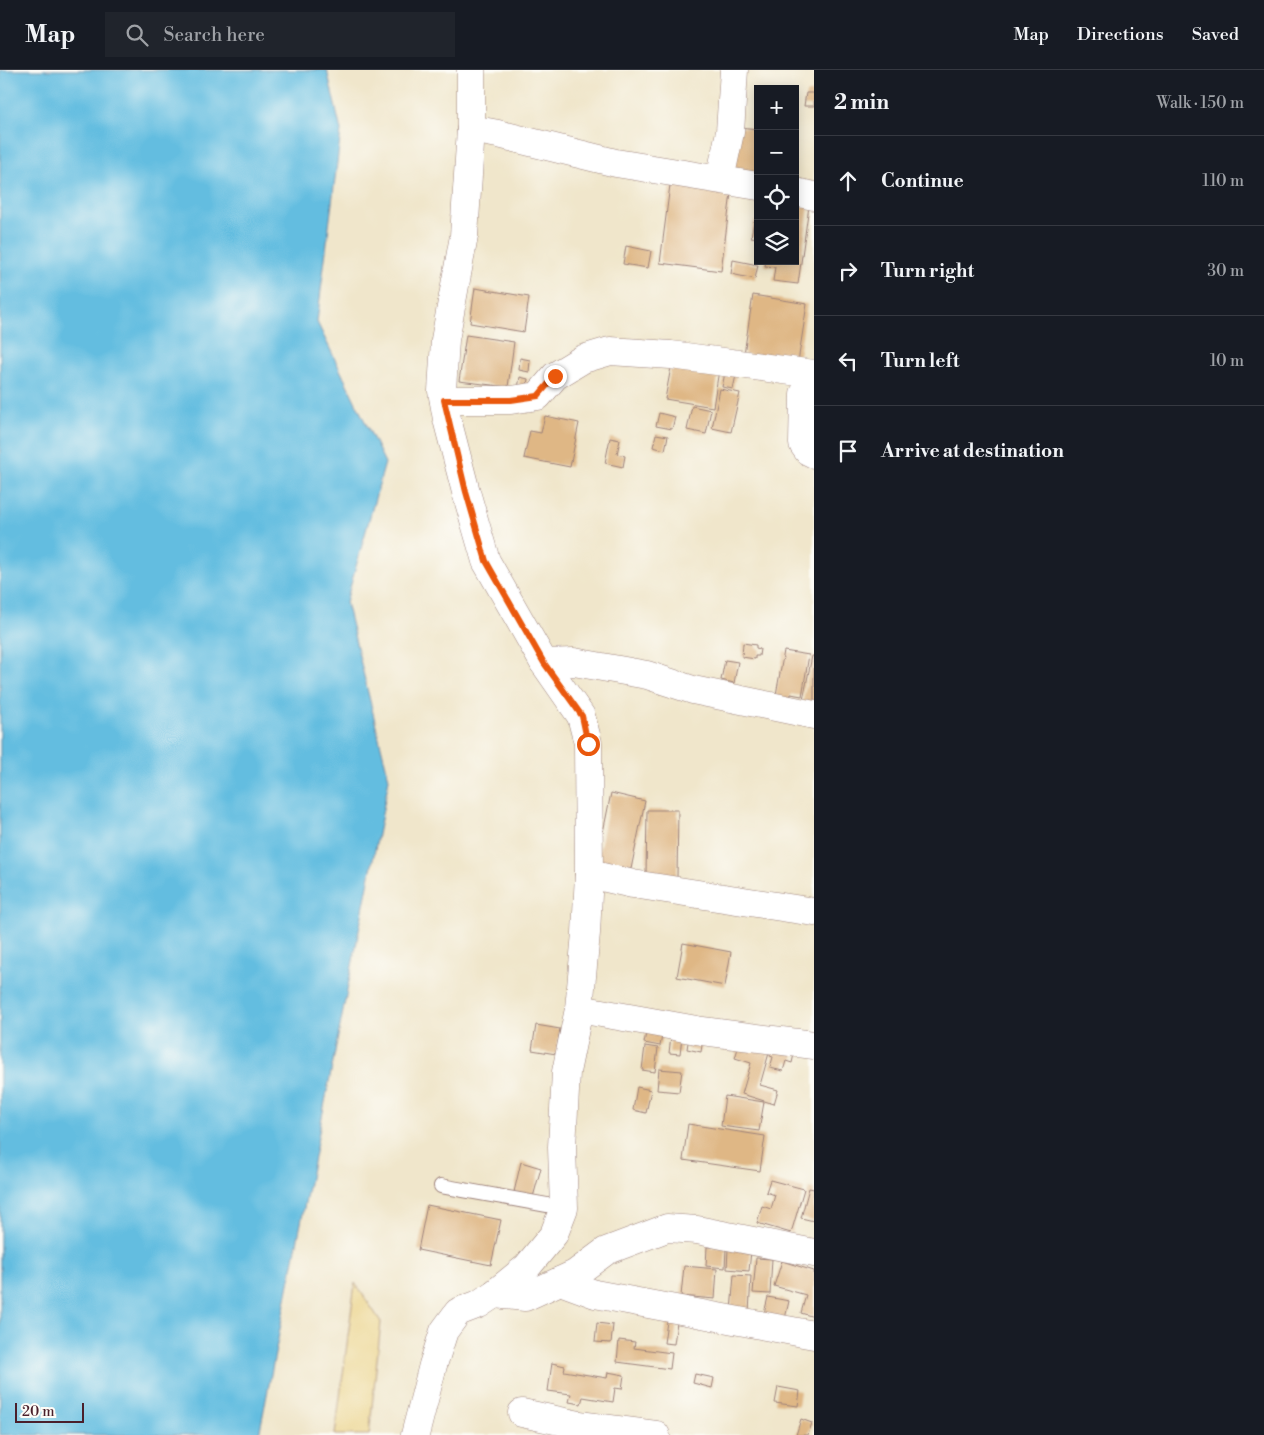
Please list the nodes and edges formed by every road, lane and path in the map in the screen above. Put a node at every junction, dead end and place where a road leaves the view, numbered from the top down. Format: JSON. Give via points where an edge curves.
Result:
{"nodes":[{"id":1,"x":471,"y":70,"type":"edge"},
{"id":2,"x":734,"y":70,"type":"edge"},
{"id":3,"x":471,"y":129,"type":"junction"},
{"id":4,"x":720,"y":179,"type":"junction"},
{"id":5,"x":754,"y":185,"type":"edge"},
{"id":6,"x":799,"y":193,"type":"edge"},
{"id":7,"x":814,"y":196,"type":"edge"},
{"id":8,"x":814,"y":374,"type":"edge"},
{"id":9,"x":814,"y":383,"type":"edge"},
{"id":10,"x":444,"y":400,"type":"junction"},
{"id":11,"x":814,"y":454,"type":"edge"},
{"id":12,"x":544,"y":663,"type":"junction"},
{"id":13,"x":814,"y":715,"type":"edge"},
{"id":14,"x":589,"y":874,"type":"junction"},
{"id":15,"x":814,"y":912,"type":"edge"},
{"id":16,"x":579,"y":1009,"type":"junction"},
{"id":17,"x":814,"y":1045,"type":"edge"},
{"id":18,"x":441,"y":1186,"type":"dead end"},
{"id":19,"x":564,"y":1208,"type":"junction"},
{"id":20,"x":814,"y":1253,"type":"edge"},
{"id":21,"x":560,"y":1281,"type":"junction"},
{"id":22,"x":494,"y":1294,"type":"junction"},
{"id":23,"x":814,"y":1335,"type":"edge"},
{"id":24,"x":522,"y":1412,"type":"dead end"},
{"id":25,"x":415,"y":1435,"type":"edge"},
{"id":26,"x":656,"y":1435,"type":"edge"}],
"edges":[{"from":1,"to":3,"type":"street"},
{"from":2,"to":4,"type":"street","via":[[730,132]]},
{"from":3,"to":4,"type":"street","via":[[616,163]]},
{"from":3,"to":10,"type":"street","via":[[464,236],[445,340]]},
{"from":4,"to":5,"type":"street"},
{"from":6,"to":7,"type":"street"},
{"from":8,"to":10,"type":"street","via":[[671,355],[610,351],[583,359],[555,376],[538,396],[511,400]]},
{"from":9,"to":11,"type":"street","via":[[804,394],[804,444]]},
{"from":10,"to":12,"type":"street","via":[[486,561]]},
{"from":12,"to":13,"type":"street","via":[[574,662],[646,674],[692,690]]},
{"from":12,"to":14,"type":"street","via":[[582,716],[588,744]]},
{"from":14,"to":15,"type":"street","via":[[633,884]]},
{"from":14,"to":16,"type":"street"},
{"from":16,"to":17,"type":"street","via":[[702,1031]]},
{"from":16,"to":19,"type":"street","via":[[566,1072],[562,1147]]},
{"from":18,"to":19,"type":"lane"},
{"from":19,"to":22,"type":"street","via":[[554,1234],[527,1267]]},
{"from":20,"to":21,"type":"street","via":[[697,1230],[667,1228],[606,1252]]},
{"from":21,"to":22,"type":"street","via":[[525,1297]]},
{"from":21,"to":23,"type":"street","via":[[595,1294]]},
{"from":22,"to":25,"type":"street","via":[[458,1312],[444,1330]]},
{"from":24,"to":26,"type":"street","via":[[579,1425]]}]}
